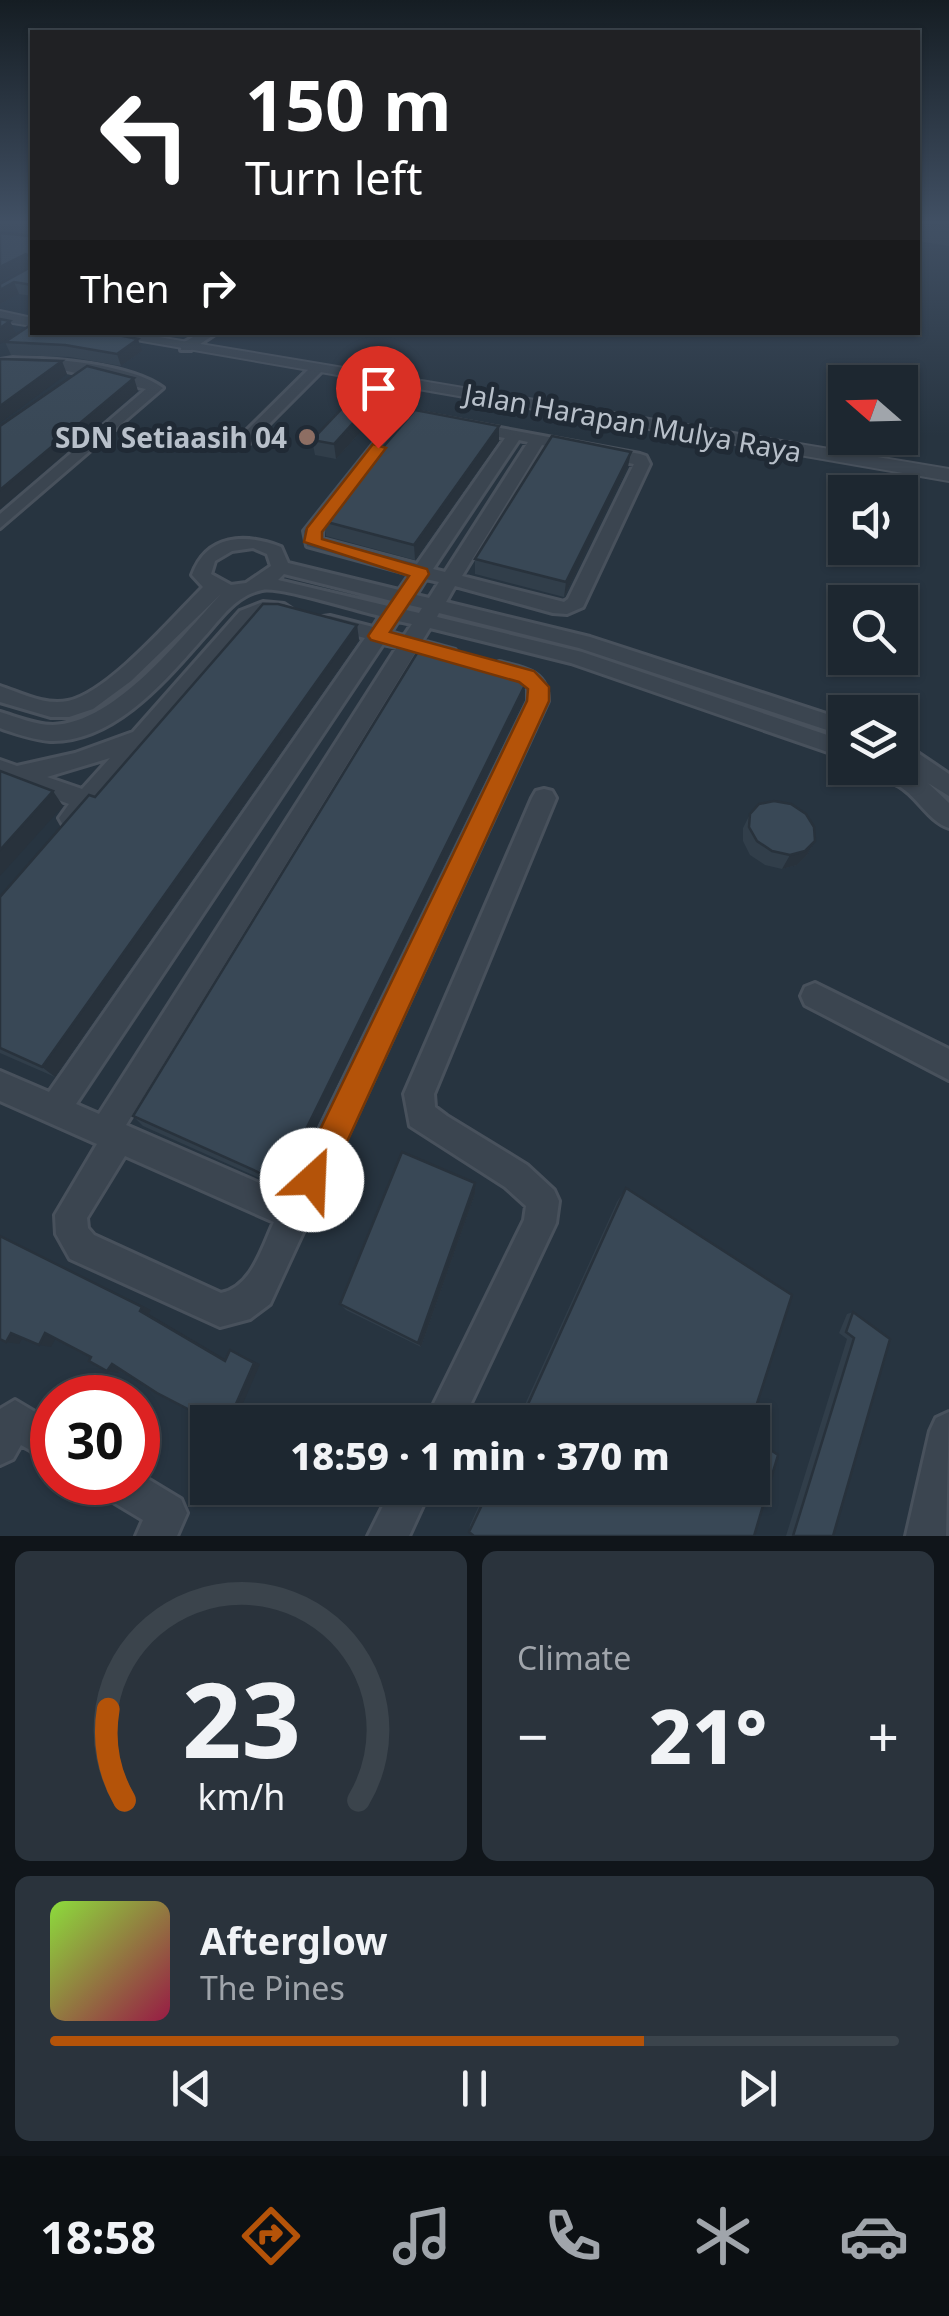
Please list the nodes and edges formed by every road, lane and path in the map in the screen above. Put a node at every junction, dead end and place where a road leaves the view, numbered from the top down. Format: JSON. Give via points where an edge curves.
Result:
{"nodes":[{"id":1,"x":0,"y":316,"type":"edge"},
{"id":2,"x":30,"y":322,"type":"edge"},
{"id":3,"x":207,"y":335,"type":"edge"},
{"id":4,"x":143,"y":336,"type":"edge"},
{"id":5,"x":16,"y":342,"type":"edge"},
{"id":6,"x":190,"y":345,"type":"junction"},
{"id":7,"x":0,"y":353,"type":"edge"},
{"id":8,"x":0,"y":364,"type":"edge"},
{"id":9,"x":317,"y":369,"type":"junction"},
{"id":10,"x":86,"y":371,"type":"junction"},
{"id":11,"x":72,"y":382,"type":"edge"},
{"id":12,"x":528,"y":435,"type":"junction"},
{"id":13,"x":244,"y":440,"type":"dead end"},
{"id":14,"x":949,"y":475,"type":"edge"},
{"id":15,"x":0,"y":523,"type":"edge"},
{"id":16,"x":420,"y":574,"type":"junction"},
{"id":17,"x":274,"y":575,"type":"junction"},
{"id":18,"x":448,"y":580,"type":"junction"},
{"id":19,"x":224,"y":590,"type":"junction"},
{"id":20,"x":399,"y":604,"type":"junction"},
{"id":21,"x":428,"y":611,"type":"junction"},
{"id":22,"x":378,"y":636,"type":"junction"},
{"id":23,"x":408,"y":644,"type":"junction"},
{"id":24,"x":579,"y":649,"type":"junction"},
{"id":25,"x":0,"y":694,"type":"edge"},
{"id":26,"x":0,"y":720,"type":"edge"},
{"id":27,"x":828,"y":723,"type":"edge"},
{"id":28,"x":141,"y":737,"type":"junction"},
{"id":29,"x":828,"y":744,"type":"edge"},
{"id":30,"x":918,"y":763,"type":"edge"},
{"id":31,"x":8,"y":772,"type":"edge"},
{"id":32,"x":915,"y":785,"type":"edge"},
{"id":33,"x":949,"y":787,"type":"edge"},
{"id":34,"x":544,"y":798,"type":"dead end"},
{"id":35,"x":86,"y":800,"type":"junction"},
{"id":36,"x":949,"y":818,"type":"edge"},
{"id":37,"x":62,"y":829,"type":"edge"},
{"id":38,"x":815,"y":996,"type":"dead end"},
{"id":39,"x":949,"y":1065,"type":"edge"},
{"id":40,"x":0,"y":1086,"type":"edge"},
{"id":41,"x":53,"y":1112,"type":"junction"},
{"id":42,"x":111,"y":1135,"type":"junction"},
{"id":43,"x":296,"y":1215,"type":"junction"},
{"id":44,"x":451,"y":1405,"type":"edge"},
{"id":45,"x":949,"y":1431,"type":"edge"},
{"id":46,"x":142,"y":1505,"type":"edge"},
{"id":47,"x":404,"y":1505,"type":"edge"},
{"id":48,"x":162,"y":1524,"type":"edge"},
{"id":49,"x":388,"y":1536,"type":"edge"},
{"id":50,"x":926,"y":1536,"type":"edge"}],
"edges":[{"from":1,"to":2,"type":"street"},
{"from":3,"to":6,"type":"street"},
{"from":4,"to":6,"type":"street","name":"Jalan Harapan Mulya Raya"},
{"from":5,"to":7,"type":"street"},
{"from":6,"to":9,"type":"street","name":"Jalan Harapan Mulya Raya"},
{"from":8,"to":10,"type":"street","via":[[15,360]]},
{"from":9,"to":13,"type":"street"},
{"from":9,"to":14,"type":"street","name":"Jalan Harapan Mulya Raya"},
{"from":10,"to":11,"type":"street"},
{"from":10,"to":15,"type":"street","via":[[152,385],[154,392]]},
{"from":12,"to":16,"type":"street"},
{"from":12,"to":16,"type":"street","via":[[409,415],[313,531],[313,542]]},
{"from":12,"to":18,"type":"street"},
{"from":12,"to":18,"type":"street","via":[[632,455],[642,464],[576,603],[554,607]]},
{"from":16,"to":18,"type":"street"},
{"from":16,"to":20,"type":"street"},
{"from":17,"to":19,"type":"street"},
{"from":17,"to":19,"type":"street","via":[[276,551],[255,543],[228,546],[207,558],[201,575]]},
{"from":17,"to":20,"type":"street"},
{"from":18,"to":21,"type":"street"},
{"from":19,"to":25,"type":"street","via":[[99,698],[69,710]]},
{"from":19,"to":26,"type":"street","via":[[124,704],[93,724],[56,733]]},
{"from":20,"to":21,"type":"street"},
{"from":20,"to":22,"type":"street"},
{"from":21,"to":23,"type":"street"},
{"from":21,"to":24,"type":"street"},
{"from":22,"to":23,"type":"street"},
{"from":22,"to":28,"type":"street","via":[[262,608],[247,615]]},
{"from":22,"to":41,"type":"street"},
{"from":23,"to":42,"type":"street"},
{"from":23,"to":43,"type":"street","via":[[526,676],[538,687],[538,701]]},
{"from":24,"to":27,"type":"street"},
{"from":24,"to":29,"type":"street"},
{"from":28,"to":31,"type":"street","via":[[78,760]]},
{"from":28,"to":35,"type":"street"},
{"from":30,"to":33,"type":"street"},
{"from":31,"to":35,"type":"street"},
{"from":32,"to":36,"type":"street"},
{"from":34,"to":44,"type":"street","via":[[419,1094],[420,1115],[443,1135],[526,1180],[543,1201],[540,1223]]},
{"from":35,"to":37,"type":"street"},
{"from":38,"to":39,"type":"street"},
{"from":40,"to":41,"type":"street"},
{"from":41,"to":42,"type":"street"},
{"from":42,"to":43,"type":"street"},
{"from":42,"to":43,"type":"street","via":[[72,1214],[72,1234],[82,1248],[220,1310],[258,1292]]},
{"from":45,"to":50,"type":"street"},
{"from":46,"to":48,"type":"street"},
{"from":47,"to":49,"type":"street"}]}
